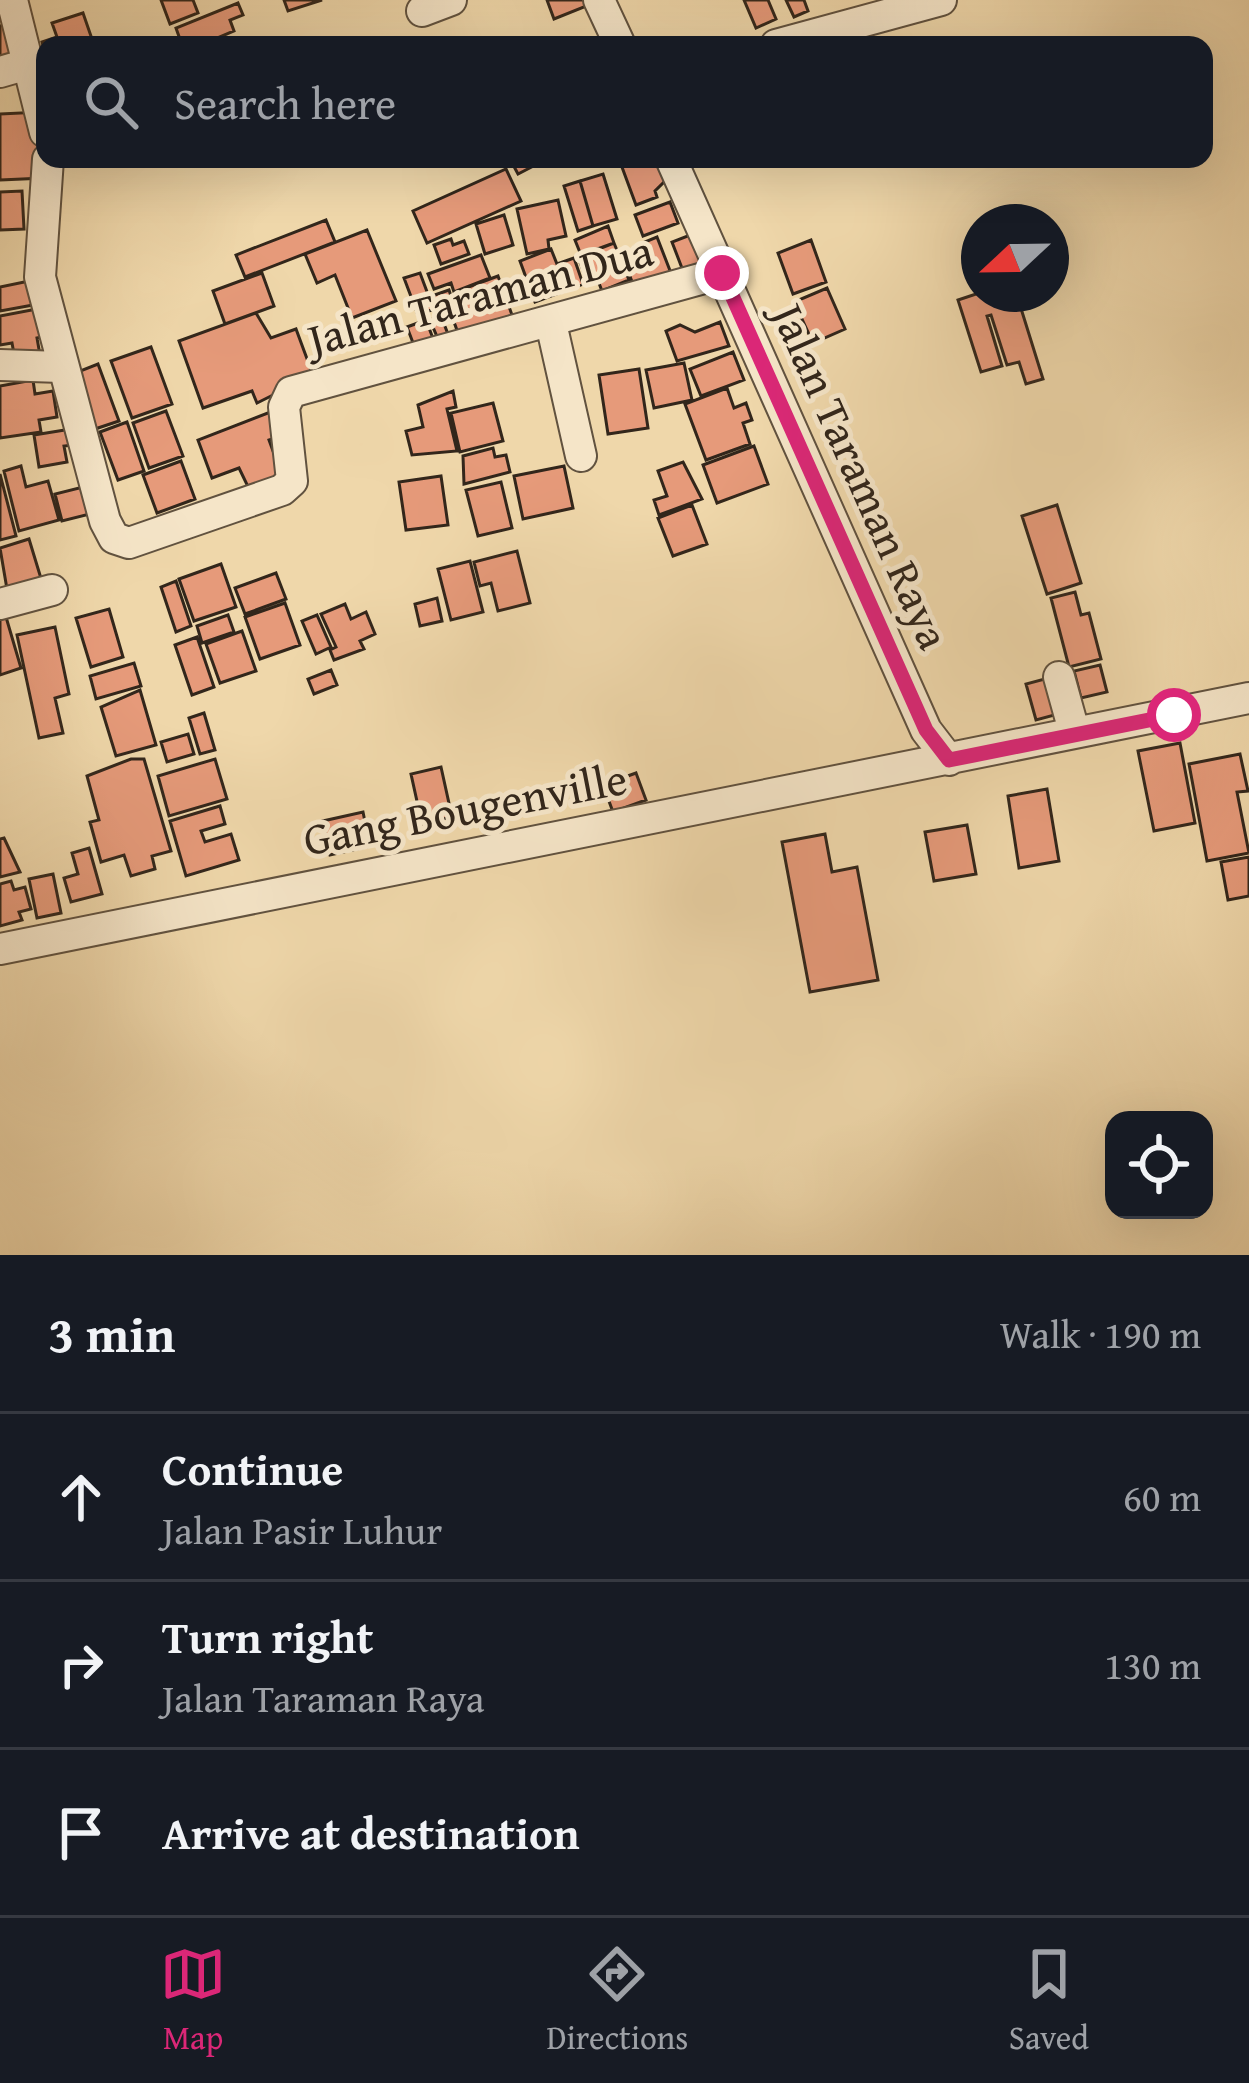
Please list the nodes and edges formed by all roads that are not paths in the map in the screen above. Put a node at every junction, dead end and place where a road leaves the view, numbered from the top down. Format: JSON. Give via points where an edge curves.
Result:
{"nodes":[{"id":1,"x":12,"y":0,"type":"edge"},
{"id":2,"x":599,"y":0,"type":"edge"},
{"id":3,"x":941,"y":0,"type":"edge"},
{"id":4,"x":616,"y":36,"type":"edge"},
{"id":5,"x":809,"y":36,"type":"edge"},
{"id":6,"x":32,"y":63,"type":"junction"},
{"id":7,"x":0,"y":72,"type":"edge"},
{"id":8,"x":36,"y":84,"type":"edge"},
{"id":9,"x":47,"y":168,"type":"edge"},
{"id":10,"x":675,"y":168,"type":"edge"},
{"id":11,"x":722,"y":273,"type":"junction"},
{"id":12,"x":551,"y":322,"type":"junction"},
{"id":13,"x":0,"y":365,"type":"edge"},
{"id":14,"x":61,"y":367,"type":"junction"},
{"id":15,"x":581,"y":457,"type":"dead end"},
{"id":16,"x":52,"y":590,"type":"dead end"},
{"id":17,"x":0,"y":604,"type":"edge"},
{"id":18,"x":1059,"y":677,"type":"dead end"},
{"id":19,"x":1249,"y":698,"type":"edge"},
{"id":20,"x":1074,"y":731,"type":"junction"},
{"id":21,"x":949,"y":760,"type":"junction"},
{"id":22,"x":0,"y":949,"type":"edge"}],
"edges":[{"from":1,"to":6,"type":"street"},
{"from":2,"to":4,"type":"street"},
{"from":3,"to":5,"type":"street"},
{"from":6,"to":7,"type":"street"},
{"from":6,"to":8,"type":"street"},
{"from":9,"to":14,"type":"street","via":[[40,278]]},
{"from":10,"to":11,"type":"street","name":"Jalan Taraman Raya"},
{"from":11,"to":12,"type":"street","name":"Jalan Taraman Dua"},
{"from":11,"to":21,"type":"street","name":"Jalan Taraman Raya","via":[[926,730]]},
{"from":12,"to":14,"type":"street","name":"Jalan Taraman Dua","via":[[291,392],[284,406],[292,481],[129,543],[114,538],[106,521]]},
{"from":12,"to":15,"type":"street"},
{"from":13,"to":14,"type":"street"},
{"from":16,"to":17,"type":"street"},
{"from":18,"to":20,"type":"street"},
{"from":19,"to":20,"type":"street","name":"Gang Bougenville"},
{"from":20,"to":21,"type":"street","name":"Gang Bougenville"},
{"from":21,"to":22,"type":"street","name":"Gang Bougenville"}]}
